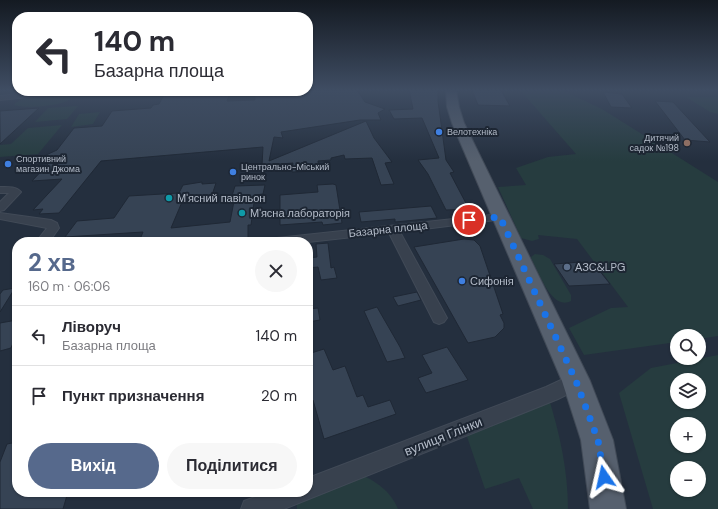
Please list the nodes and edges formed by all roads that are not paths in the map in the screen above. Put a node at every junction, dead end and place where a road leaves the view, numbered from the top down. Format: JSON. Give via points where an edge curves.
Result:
{"nodes":[{"id":1,"x":455,"y":114,"type":"edge"},
{"id":2,"x":0,"y":190,"type":"edge"},
{"id":3,"x":0,"y":208,"type":"edge"},
{"id":4,"x":0,"y":216,"type":"edge"},
{"id":5,"x":500,"y":217,"type":"junction"},
{"id":6,"x":392,"y":228,"type":"junction"},
{"id":7,"x":46,"y":237,"type":"edge"},
{"id":8,"x":313,"y":238,"type":"edge"},
{"id":9,"x":439,"y":318,"type":"dead end"},
{"id":10,"x":576,"y":381,"type":"junction"},
{"id":11,"x":313,"y":487,"type":"edge"},
{"id":12,"x":283,"y":497,"type":"edge"},
{"id":13,"x":252,"y":509,"type":"edge"},
{"id":14,"x":608,"y":509,"type":"edge"}],
"edges":[{"from":1,"to":5,"type":"main road"},
{"from":2,"to":3,"type":"street","via":[[16,192]]},
{"from":4,"to":7,"type":"street","via":[[47,223],[53,228]]},
{"from":5,"to":6,"type":"street","name":"Базарна площа"},
{"from":5,"to":10,"type":"main road"},
{"from":6,"to":8,"type":"street","name":"Базарна площа"},
{"from":6,"to":9,"type":"street"},
{"from":10,"to":11,"type":"street","name":"вулиця Глінки","via":[[552,394]]},
{"from":10,"to":14,"type":"main road","via":[[598,440]]},
{"from":12,"to":13,"type":"street"}]}
